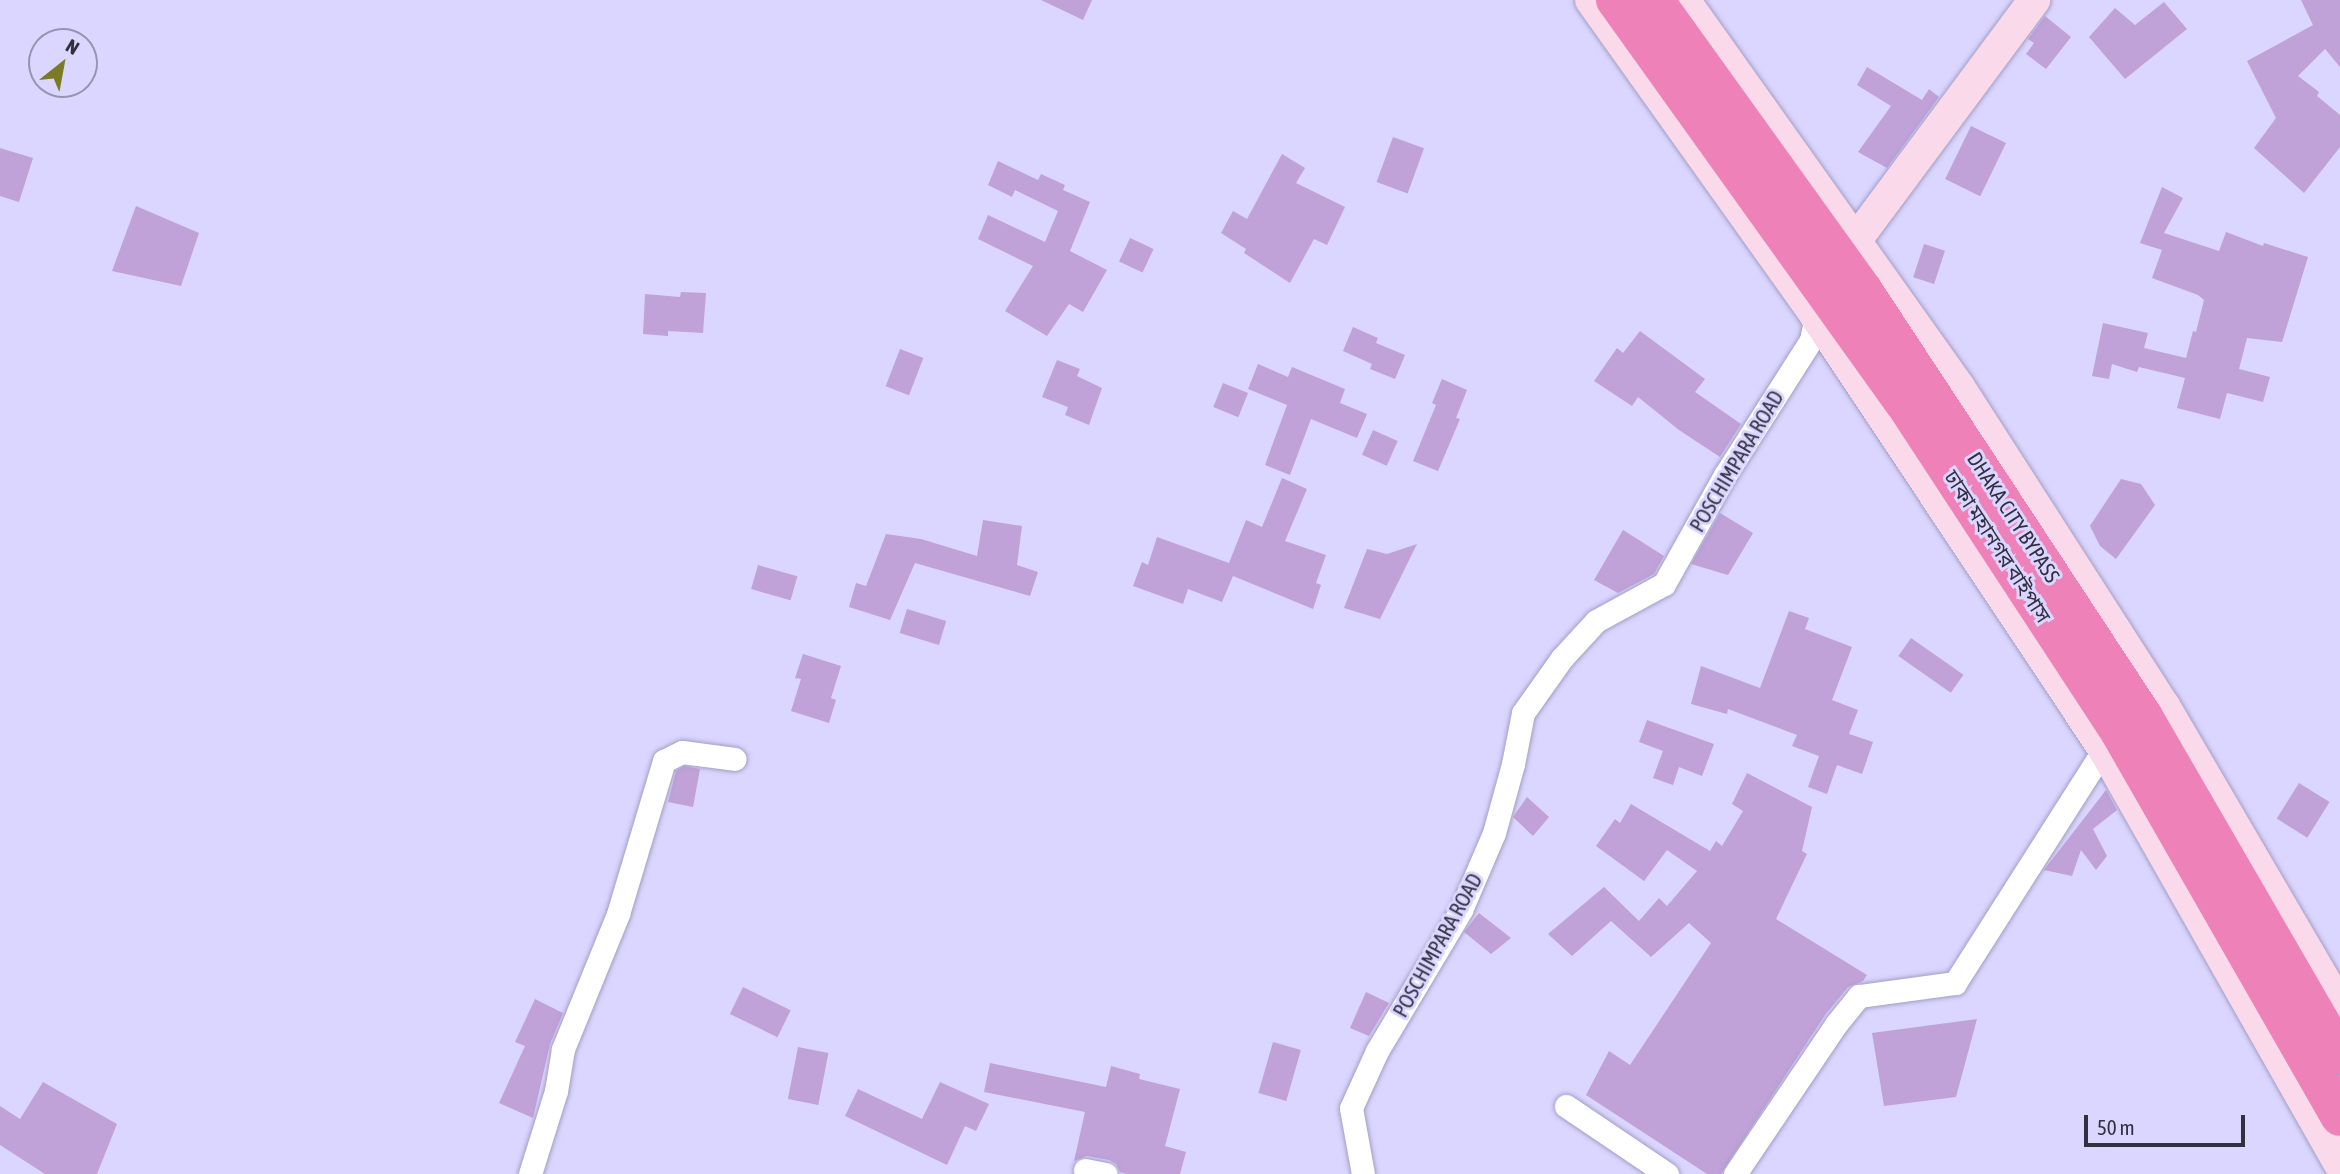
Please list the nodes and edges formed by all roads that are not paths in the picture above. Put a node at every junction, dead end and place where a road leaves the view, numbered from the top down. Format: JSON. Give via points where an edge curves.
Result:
{"nodes":[{"id":1,"x":1591,"y":0,"type":"edge"},
{"id":2,"x":1615,"y":0,"type":"edge"},
{"id":3,"x":1655,"y":0,"type":"edge"},
{"id":4,"x":1684,"y":0,"type":"edge"},
{"id":5,"x":2034,"y":0,"type":"edge"},
{"id":6,"x":1856,"y":240,"type":"junction"},
{"id":7,"x":1816,"y":316,"type":"junction"},
{"id":8,"x":2104,"y":749,"type":"junction"},
{"id":9,"x":735,"y":759,"type":"dead end"},
{"id":10,"x":2340,"y":1007,"type":"edge"},
{"id":11,"x":2340,"y":1055,"type":"edge"},
{"id":12,"x":1566,"y":1106,"type":"dead end"},
{"id":13,"x":2340,"y":1117,"type":"edge"},
{"id":14,"x":2340,"y":1165,"type":"edge"},
{"id":15,"x":530,"y":1174,"type":"edge"},
{"id":16,"x":1363,"y":1174,"type":"edge"},
{"id":17,"x":1667,"y":1174,"type":"edge"},
{"id":18,"x":1735,"y":1174,"type":"edge"}],
"edges":[{"from":1,"to":7,"type":"main road"},
{"from":2,"to":13,"type":"highway","name":"ঢাকা মহানগর বাইপাস","via":[[1904,403],[2121,735]]},
{"from":3,"to":11,"type":"highway","name":"DHAKA CITY BYPASS","via":[[1864,291],[2144,717]]},
{"from":4,"to":6,"type":"main road"},
{"from":5,"to":6,"type":"main road"},
{"from":6,"to":10,"type":"main road","via":[[1959,387],[2164,706]]},
{"from":7,"to":8,"type":"main road"},
{"from":7,"to":16,"type":"street","name":"POSCHIMPARA ROAD","via":[[1811,340],[1725,475],[1664,584],[1596,621],[1562,658],[1523,713],[1494,833],[1461,910],[1377,1051],[1351,1108]]},
{"from":8,"to":14,"type":"main road"},
{"from":8,"to":18,"type":"street","via":[[1955,983],[1859,996]]},
{"from":9,"to":15,"type":"street","via":[[682,752],[664,761],[618,914],[564,1049]]},
{"from":12,"to":17,"type":"street"}]}
